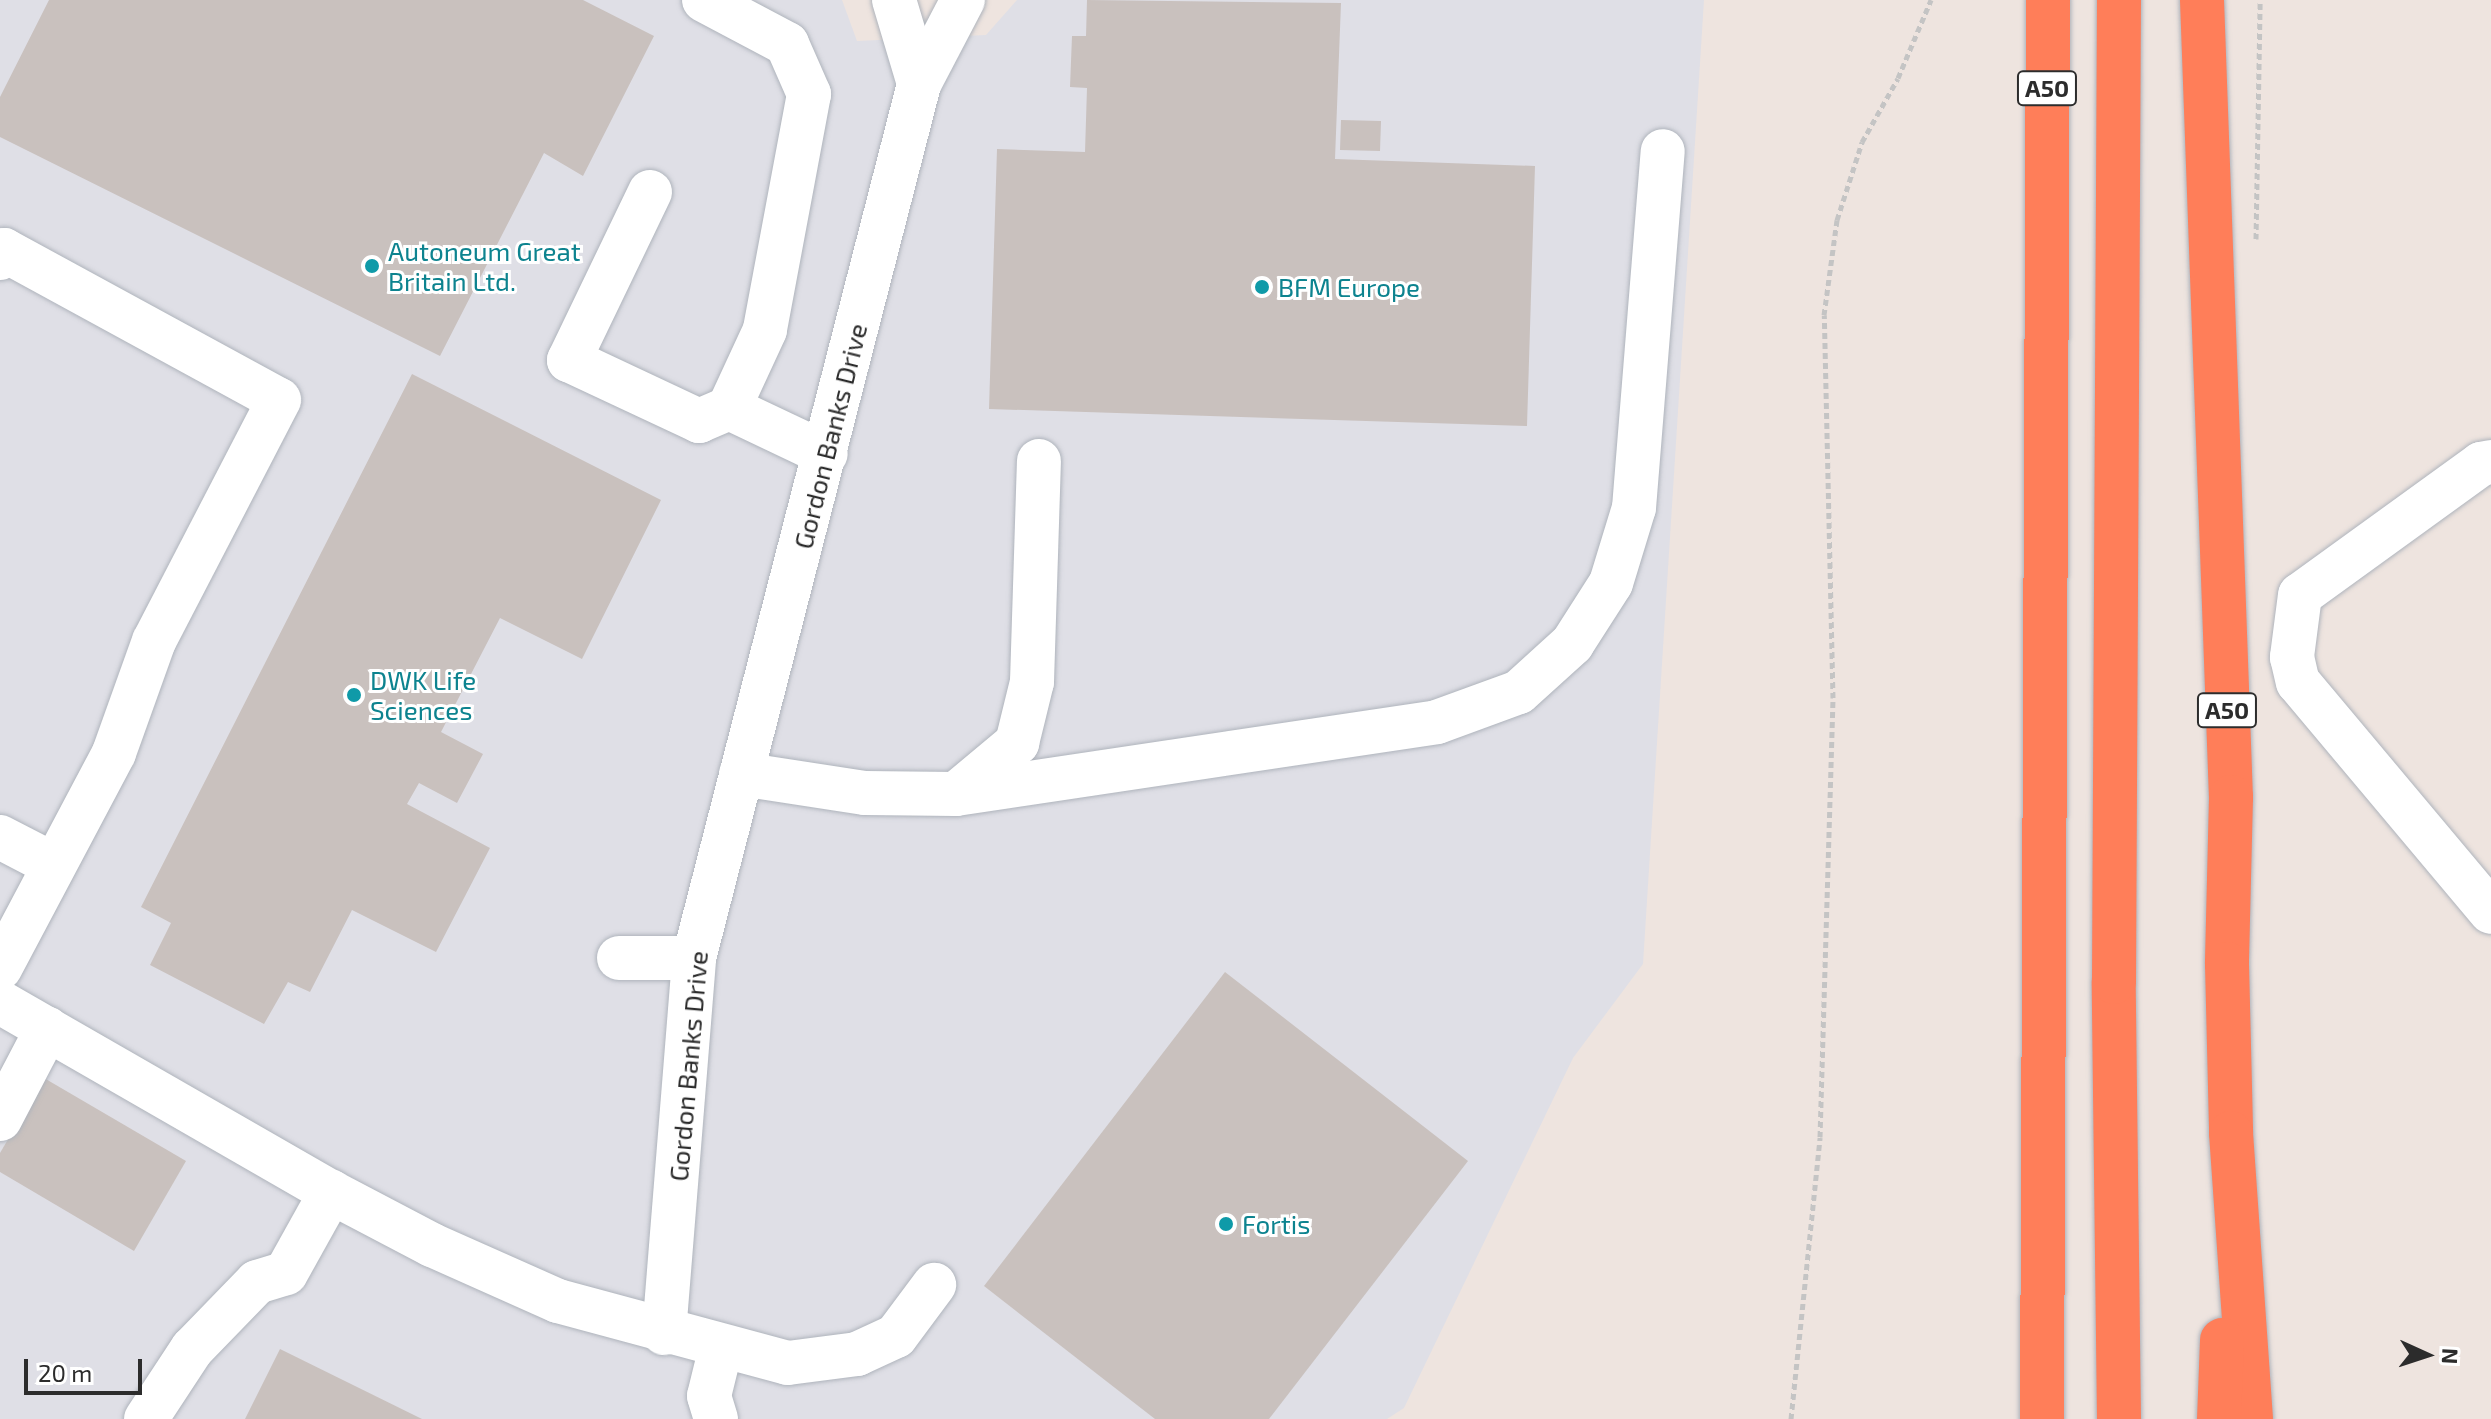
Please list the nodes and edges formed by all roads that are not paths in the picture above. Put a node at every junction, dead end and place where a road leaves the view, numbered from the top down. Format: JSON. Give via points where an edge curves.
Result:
{"nodes":[{"id":1,"x":704,"y":0,"type":"edge"},
{"id":2,"x":894,"y":0,"type":"edge"},
{"id":3,"x":963,"y":0,"type":"edge"},
{"id":4,"x":2048,"y":0,"type":"edge"},
{"id":5,"x":2119,"y":0,"type":"edge"},
{"id":6,"x":2202,"y":0,"type":"edge"},
{"id":7,"x":919,"y":84,"type":"junction"},
{"id":8,"x":1663,"y":151,"type":"dead end"},
{"id":9,"x":650,"y":192,"type":"dead end"},
{"id":10,"x":0,"y":258,"type":"edge"},
{"id":11,"x":729,"y":408,"type":"junction"},
{"id":12,"x":826,"y":454,"type":"junction"},
{"id":13,"x":1039,"y":461,"type":"dead end"},
{"id":14,"x":2491,"y":462,"type":"edge"},
{"id":15,"x":741,"y":774,"type":"junction"},
{"id":16,"x":956,"y":794,"type":"junction"},
{"id":17,"x":0,"y":837,"type":"edge"},
{"id":18,"x":52,"y":864,"type":"junction"},
{"id":19,"x":2491,"y":912,"type":"edge"},
{"id":20,"x":619,"y":958,"type":"dead end"},
{"id":21,"x":694,"y":958,"type":"junction"},
{"id":22,"x":0,"y":968,"type":"edge"},
{"id":23,"x":0,"y":1002,"type":"edge"},
{"id":24,"x":47,"y":1029,"type":"junction"},
{"id":25,"x":0,"y":1119,"type":"edge"},
{"id":26,"x":2231,"y":1133,"type":"junction"},
{"id":27,"x":331,"y":1192,"type":"junction"},
{"id":28,"x":934,"y":1285,"type":"dead end"},
{"id":29,"x":664,"y":1333,"type":"junction"},
{"id":30,"x":721,"y":1347,"type":"junction"},
{"id":31,"x":146,"y":1419,"type":"edge"},
{"id":32,"x":716,"y":1419,"type":"edge"},
{"id":33,"x":2042,"y":1419,"type":"edge"},
{"id":34,"x":2119,"y":1419,"type":"edge"},
{"id":35,"x":2219,"y":1419,"type":"edge"},
{"id":36,"x":2251,"y":1419,"type":"edge"}],
"edges":[{"from":1,"to":11,"type":"street","via":[[787,44],[809,94],[765,330]]},
{"from":2,"to":7,"type":"street"},
{"from":3,"to":7,"type":"street","name":"Gordon Banks Drive"},
{"from":4,"to":33,"type":"highway","number":"A50"},
{"from":5,"to":34,"type":"highway","via":[[2114,966]]},
{"from":6,"to":26,"type":"highway","number":"A50","via":[[2231,797]]},
{"from":7,"to":12,"type":"street","name":"Gordon Banks Drive"},
{"from":8,"to":16,"type":"street","via":[[1634,508],[1611,583],[1572,644],[1519,692],[1437,722]]},
{"from":9,"to":11,"type":"street","via":[[569,360],[699,421]]},
{"from":10,"to":18,"type":"street","via":[[4,250],[279,400],[154,641],[114,753]]},
{"from":11,"to":12,"type":"street"},
{"from":12,"to":15,"type":"street","name":"Gordon Banks Drive"},
{"from":13,"to":16,"type":"street","via":[[1032,682],[1017,743]]},
{"from":14,"to":19,"type":"street","via":[[2481,464],[2300,595],[2292,657],[2298,682]]},
{"from":15,"to":16,"type":"street","via":[[865,793]]},
{"from":15,"to":21,"type":"street","name":"Gordon Banks Drive"},
{"from":17,"to":18,"type":"street"},
{"from":18,"to":22,"type":"street"},
{"from":20,"to":21,"type":"street"},
{"from":21,"to":29,"type":"street","name":"Gordon Banks Drive"},
{"from":23,"to":24,"type":"street"},
{"from":24,"to":25,"type":"street"},
{"from":24,"to":27,"type":"street"},
{"from":26,"to":35,"type":"highway","number":"A50"},
{"from":26,"to":36,"type":"highway","number":"A50"},
{"from":27,"to":29,"type":"street","via":[[558,1301]]},
{"from":27,"to":31,"type":"street","via":[[286,1273],[257,1282],[192,1349]]},
{"from":28,"to":30,"type":"street","via":[[896,1336],[857,1354],[788,1363]]},
{"from":29,"to":30,"type":"street"},
{"from":30,"to":32,"type":"street","via":[[709,1396]]}]}
